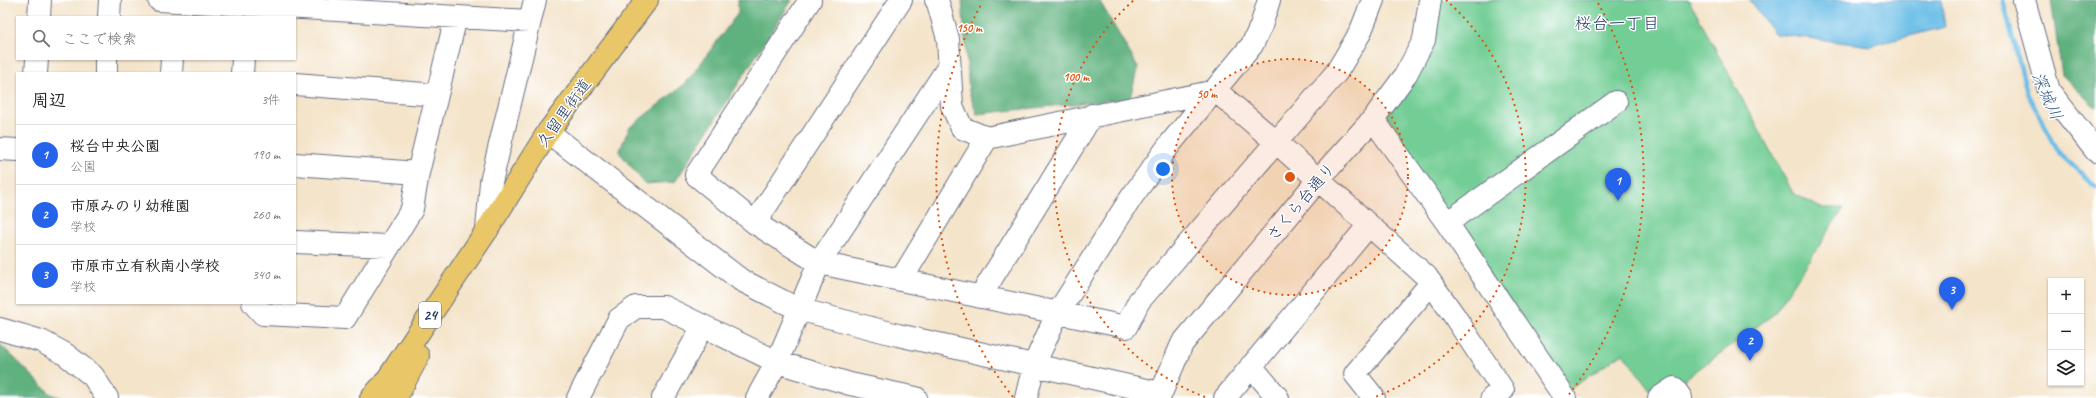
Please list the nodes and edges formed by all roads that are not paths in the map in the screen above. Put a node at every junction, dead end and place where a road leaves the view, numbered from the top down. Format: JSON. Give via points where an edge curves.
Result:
{"nodes":[{"id":1,"x":40,"y":0,"type":"edge"},
{"id":2,"x":110,"y":0,"type":"edge"},
{"id":3,"x":535,"y":0,"type":"edge"},
{"id":4,"x":647,"y":0,"type":"edge"},
{"id":5,"x":810,"y":0,"type":"edge"},
{"id":6,"x":901,"y":0,"type":"edge"},
{"id":7,"x":936,"y":0,"type":"edge"},
{"id":8,"x":1269,"y":0,"type":"edge"},
{"id":9,"x":1373,"y":0,"type":"edge"},
{"id":10,"x":1430,"y":0,"type":"edge"},
{"id":11,"x":2024,"y":0,"type":"edge"},
{"id":12,"x":171,"y":4,"type":"edge"},
{"id":13,"x":325,"y":5,"type":"edge"},
{"id":14,"x":245,"y":7,"type":"edge"},
{"id":15,"x":39,"y":16,"type":"edge"},
{"id":16,"x":109,"y":16,"type":"edge"},
{"id":17,"x":456,"y":17,"type":"junction"},
{"id":18,"x":530,"y":21,"type":"junction"},
{"id":19,"x":37,"y":60,"type":"edge"},
{"id":20,"x":106,"y":60,"type":"edge"},
{"id":21,"x":172,"y":60,"type":"edge"},
{"id":22,"x":243,"y":60,"type":"edge"},
{"id":23,"x":949,"y":66,"type":"junction"},
{"id":24,"x":36,"y":72,"type":"edge"},
{"id":25,"x":106,"y":72,"type":"edge"},
{"id":26,"x":171,"y":72,"type":"edge"},
{"id":27,"x":242,"y":72,"type":"edge"},
{"id":28,"x":296,"y":84,"type":"edge"},
{"id":29,"x":1216,"y":91,"type":"junction"},
{"id":30,"x":437,"y":95,"type":"junction"},
{"id":31,"x":1616,"y":102,"type":"dead end"},
{"id":32,"x":1092,"y":115,"type":"junction"},
{"id":33,"x":1373,"y":119,"type":"junction"},
{"id":34,"x":548,"y":132,"type":"junction"},
{"id":35,"x":987,"y":138,"type":"junction"},
{"id":36,"x":1276,"y":142,"type":"junction"},
{"id":37,"x":0,"y":149,"type":"edge"},
{"id":38,"x":16,"y":150,"type":"edge"},
{"id":39,"x":2096,"y":150,"type":"edge"},
{"id":40,"x":296,"y":164,"type":"edge"},
{"id":41,"x":418,"y":173,"type":"junction"},
{"id":42,"x":1318,"y":180,"type":"junction"},
{"id":43,"x":755,"y":222,"type":"junction"},
{"id":44,"x":1447,"y":222,"type":"junction"},
{"id":45,"x":1369,"y":225,"type":"junction"},
{"id":46,"x":486,"y":230,"type":"junction"},
{"id":47,"x":296,"y":242,"type":"edge"},
{"id":48,"x":388,"y":246,"type":"junction"},
{"id":49,"x":818,"y":263,"type":"junction"},
{"id":50,"x":901,"y":280,"type":"junction"},
{"id":51,"x":1431,"y":283,"type":"junction"},
{"id":52,"x":980,"y":297,"type":"junction"},
{"id":53,"x":254,"y":304,"type":"edge"},
{"id":54,"x":798,"y":309,"type":"junction"},
{"id":55,"x":1057,"y":314,"type":"junction"},
{"id":56,"x":703,"y":326,"type":"junction"},
{"id":57,"x":0,"y":329,"type":"edge"},
{"id":58,"x":777,"y":362,"type":"junction"},
{"id":59,"x":1034,"y":365,"type":"junction"},
{"id":60,"x":1251,"y":366,"type":"junction"},
{"id":61,"x":846,"y":391,"type":"edge"},
{"id":62,"x":1159,"y":396,"type":"edge"},
{"id":63,"x":107,"y":398,"type":"edge"},
{"id":64,"x":371,"y":398,"type":"edge"},
{"id":65,"x":393,"y":398,"type":"edge"},
{"id":66,"x":578,"y":398,"type":"edge"},
{"id":67,"x":663,"y":398,"type":"edge"},
{"id":68,"x":757,"y":398,"type":"edge"},
{"id":69,"x":916,"y":398,"type":"edge"},
{"id":70,"x":1026,"y":398,"type":"edge"},
{"id":71,"x":1225,"y":398,"type":"edge"},
{"id":72,"x":1278,"y":398,"type":"edge"},
{"id":73,"x":1374,"y":398,"type":"edge"},
{"id":74,"x":1492,"y":398,"type":"edge"},
{"id":75,"x":1565,"y":398,"type":"edge"},
{"id":76,"x":1660,"y":398,"type":"edge"},
{"id":77,"x":1681,"y":398,"type":"edge"}],
"edges":[{"from":1,"to":15,"type":"street"},
{"from":2,"to":16,"type":"street"},
{"from":3,"to":18,"type":"street"},
{"from":4,"to":34,"type":"main road","name":"久留里街道","number":"24"},
{"from":5,"to":43,"type":"street","via":[[696,175]]},
{"from":6,"to":43,"type":"street"},
{"from":7,"to":23,"type":"street","via":[[948,39]]},
{"from":8,"to":29,"type":"street","via":[[1252,45]]},
{"from":9,"to":36,"type":"street","via":[[1360,33],[1336,73]]},
{"from":10,"to":33,"type":"street","name":"さくら台通り","via":[[1424,40],[1405,76]]},
{"from":11,"to":39,"type":"street","via":[[2049,91]]},
{"from":12,"to":14,"type":"street"},
{"from":13,"to":14,"type":"street"},
{"from":13,"to":17,"type":"street"},
{"from":17,"to":18,"type":"street"},
{"from":17,"to":30,"type":"street"},
{"from":18,"to":46,"type":"street","via":[[491,182]]},
{"from":19,"to":24,"type":"street"},
{"from":20,"to":25,"type":"street"},
{"from":21,"to":26,"type":"street"},
{"from":22,"to":27,"type":"street"},
{"from":23,"to":35,"type":"street","via":[[952,106],[962,128]]},
{"from":23,"to":49,"type":"street"},
{"from":28,"to":30,"type":"street"},
{"from":29,"to":32,"type":"street"},
{"from":29,"to":36,"type":"street"},
{"from":29,"to":55,"type":"street","via":[[1170,144],[1131,198]]},
{"from":30,"to":41,"type":"street"},
{"from":31,"to":44,"type":"street"},
{"from":32,"to":35,"type":"street"},
{"from":32,"to":52,"type":"street"},
{"from":33,"to":42,"type":"street","name":"さくら台通り"},
{"from":33,"to":44,"type":"street"},
{"from":34,"to":46,"type":"main road","name":"久留里街道","number":"24"},
{"from":34,"to":54,"type":"street","via":[[741,280]]},
{"from":35,"to":50,"type":"street"},
{"from":36,"to":42,"type":"street"},
{"from":36,"to":55,"type":"street","via":[[1139,301],[1126,328]]},
{"from":37,"to":38,"type":"street"},
{"from":40,"to":41,"type":"street"},
{"from":41,"to":48,"type":"street","via":[[412,209]]},
{"from":42,"to":45,"type":"street"},
{"from":42,"to":62,"type":"street","name":"さくら台通り","via":[[1182,344]]},
{"from":43,"to":49,"type":"street"},
{"from":44,"to":75,"type":"street"},
{"from":45,"to":51,"type":"street"},
{"from":45,"to":60,"type":"street"},
{"from":46,"to":64,"type":"main road","name":"久留里街道","number":"24","via":[[385,383]]},
{"from":46,"to":65,"type":"main road","name":"久留里街道","number":"24"},
{"from":47,"to":48,"type":"street"},
{"from":48,"to":53,"type":"street","via":[[345,318],[263,314]]},
{"from":49,"to":50,"type":"street"},
{"from":49,"to":54,"type":"street"},
{"from":50,"to":52,"type":"street"},
{"from":51,"to":73,"type":"street","via":[[1355,374]]},
{"from":51,"to":74,"type":"street","via":[[1503,390]]},
{"from":52,"to":55,"type":"street"},
{"from":54,"to":58,"type":"street"},
{"from":54,"to":59,"type":"street","via":[[898,335]]},
{"from":55,"to":59,"type":"street"},
{"from":56,"to":58,"type":"street"},
{"from":56,"to":66,"type":"street","via":[[664,307],[636,307],[619,319]]},
{"from":56,"to":67,"type":"street"},
{"from":57,"to":63,"type":"street","via":[[41,341],[65,354],[93,376]]},
{"from":58,"to":61,"type":"street"},
{"from":58,"to":68,"type":"street"},
{"from":59,"to":62,"type":"street"},
{"from":59,"to":70,"type":"street"},
{"from":60,"to":71,"type":"street"},
{"from":60,"to":72,"type":"street"},
{"from":61,"to":69,"type":"street"},
{"from":76,"to":77,"type":"street","via":[[1674,388]]}]}
